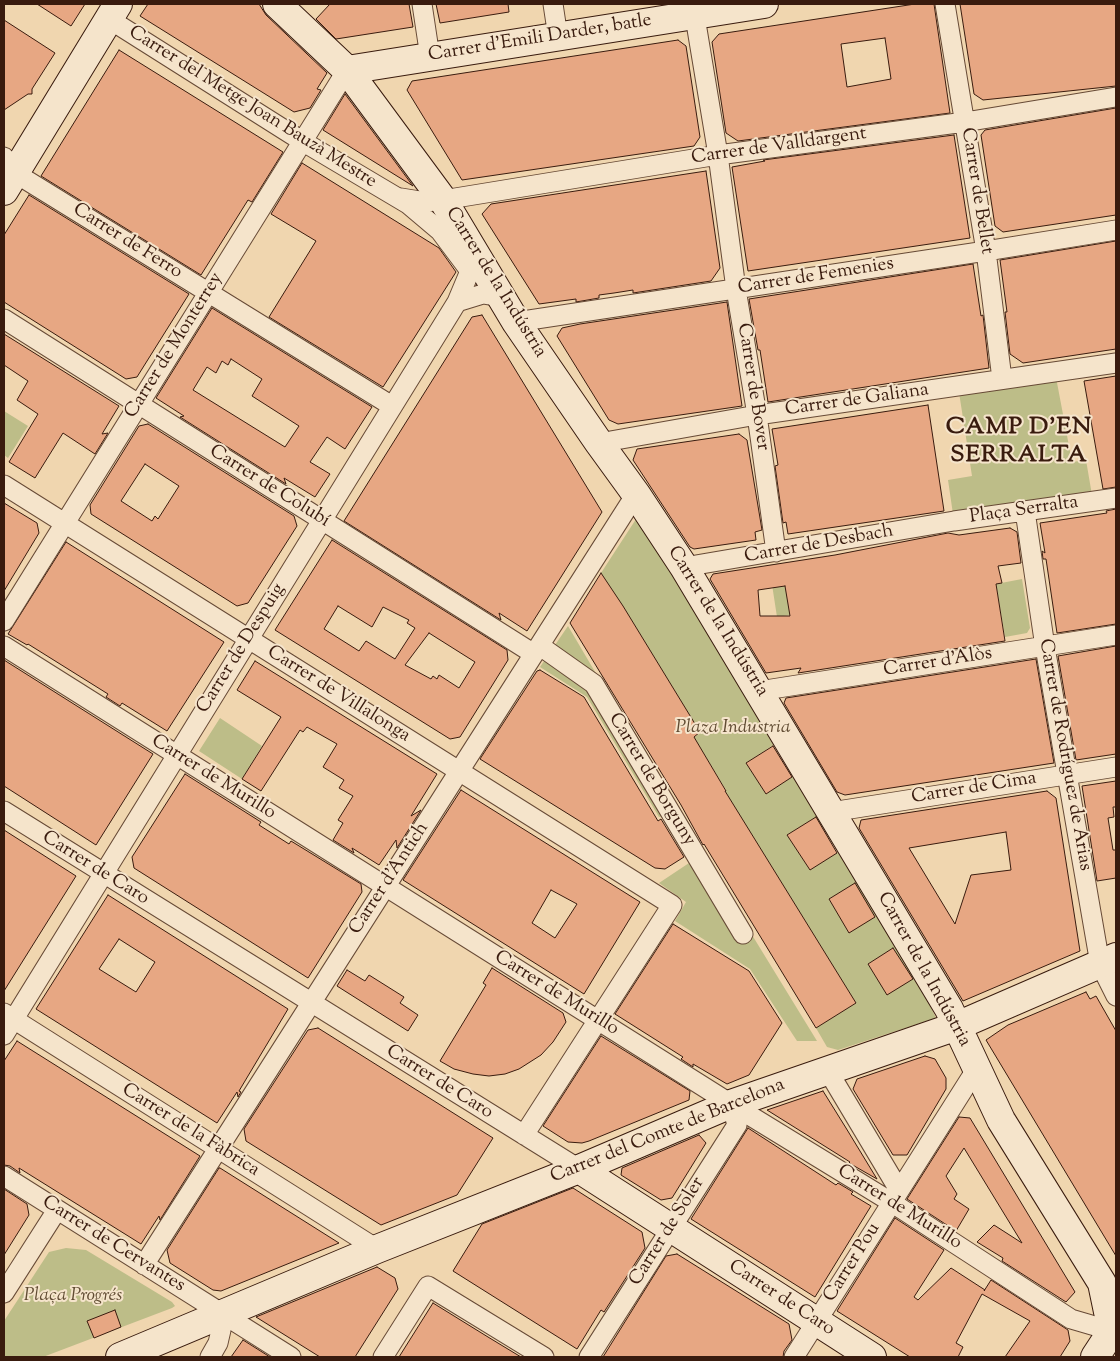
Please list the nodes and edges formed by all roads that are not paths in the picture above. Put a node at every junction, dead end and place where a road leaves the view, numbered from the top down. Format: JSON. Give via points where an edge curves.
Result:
{"nodes":[{"id":1,"x":277,"y":4,"type":"edge"},
{"id":2,"x":422,"y":4,"type":"edge"},
{"id":3,"x":553,"y":4,"type":"edge"},
{"id":4,"x":764,"y":4,"type":"edge"},
{"id":5,"x":945,"y":4,"type":"edge"},
{"id":6,"x":694,"y":9,"type":"edge"},
{"id":7,"x":113,"y":12,"type":"edge"},
{"id":8,"x":558,"y":37,"type":"junction"},
{"id":9,"x":430,"y":57,"type":"junction"},
{"id":10,"x":346,"y":70,"type":"junction"},
{"id":11,"x":1116,"y":98,"type":"edge"},
{"id":12,"x":965,"y":122,"type":"junction"},
{"id":13,"x":302,"y":141,"type":"junction"},
{"id":14,"x":718,"y":155,"type":"junction"},
{"id":15,"x":8,"y":174,"type":"edge"},
{"id":16,"x":395,"y":197,"type":"junction"},
{"id":17,"x":443,"y":200,"type":"junction"},
{"id":18,"x":1116,"y":230,"type":"edge"},
{"id":19,"x":986,"y":251,"type":"junction"},
{"id":20,"x":736,"y":289,"type":"junction"},
{"id":21,"x":208,"y":292,"type":"junction"},
{"id":22,"x":500,"y":297,"type":"junction"},
{"id":23,"x":457,"y":302,"type":"junction"},
{"id":24,"x":4,"y":319,"type":"edge"},
{"id":25,"x":516,"y":322,"type":"junction"},
{"id":26,"x":1116,"y":363,"type":"edge"},
{"id":27,"x":1002,"y":379,"type":"junction"},
{"id":28,"x":139,"y":404,"type":"junction"},
{"id":29,"x":392,"y":406,"type":"junction"},
{"id":30,"x":757,"y":415,"type":"junction"},
{"id":31,"x":599,"y":443,"type":"junction"},
{"id":32,"x":4,"y":485,"type":"edge"},
{"id":33,"x":636,"y":494,"type":"junction"},
{"id":34,"x":1116,"y":498,"type":"edge"},
{"id":35,"x":1025,"y":511,"type":"junction"},
{"id":36,"x":322,"y":520,"type":"junction"},
{"id":37,"x":954,"y":522,"type":"joint"},
{"id":38,"x":65,"y":523,"type":"junction"},
{"id":39,"x":776,"y":552,"type":"junction"},
{"id":40,"x":684,"y":568,"type":"junction"},
{"id":41,"x":4,"y":621,"type":"edge"},
{"id":42,"x":1116,"y":636,"type":"edge"},
{"id":43,"x":248,"y":639,"type":"junction"},
{"id":44,"x":4,"y":646,"type":"edge"},
{"id":45,"x":1045,"y":646,"type":"junction"},
{"id":46,"x":536,"y":650,"type":"junction"},
{"id":47,"x":759,"y":691,"type":"junction"},
{"id":48,"x":177,"y":755,"type":"junction"},
{"id":49,"x":1116,"y":766,"type":"edge"},
{"id":50,"x":459,"y":771,"type":"junction"},
{"id":51,"x":1067,"y":774,"type":"junction"},
{"id":52,"x":4,"y":811,"type":"edge"},
{"id":53,"x":831,"y":812,"type":"junction"},
{"id":54,"x":103,"y":874,"type":"junction"},
{"id":55,"x":386,"y":886,"type":"junction"},
{"id":56,"x":743,"y":934,"type":"dead end"},
{"id":57,"x":1108,"y":961,"type":"edge"},
{"id":58,"x":1116,"y":996,"type":"edge"},
{"id":59,"x":311,"y":1003,"type":"junction"},
{"id":60,"x":598,"y":1020,"type":"junction"},
{"id":61,"x":7,"y":1022,"type":"edge"},
{"id":62,"x":957,"y":1026,"type":"junction"},
{"id":63,"x":977,"y":1068,"type":"junction"},
{"id":64,"x":828,"y":1071,"type":"junction"},
{"id":65,"x":731,"y":1104,"type":"junction"},
{"id":66,"x":524,"y":1135,"type":"junction"},
{"id":67,"x":218,"y":1149,"type":"junction"},
{"id":68,"x":579,"y":1168,"type":"junction"},
{"id":69,"x":4,"y":1176,"type":"edge"},
{"id":70,"x":895,"y":1196,"type":"junction"},
{"id":71,"x":57,"y":1210,"type":"junction"},
{"id":72,"x":671,"y":1228,"type":"junction"},
{"id":73,"x":377,"y":1249,"type":"junction"},
{"id":74,"x":144,"y":1265,"type":"junction"},
{"id":75,"x":4,"y":1293,"type":"edge"},
{"id":76,"x":222,"y":1314,"type":"junction"},
{"id":77,"x":816,"y":1322,"type":"junction"},
{"id":78,"x":1115,"y":1328,"type":"edge"},
{"id":79,"x":120,"y":1357,"type":"edge"},
{"id":80,"x":210,"y":1357,"type":"edge"},
{"id":81,"x":291,"y":1357,"type":"edge"},
{"id":82,"x":383,"y":1357,"type":"edge"},
{"id":83,"x":544,"y":1357,"type":"edge"},
{"id":84,"x":589,"y":1357,"type":"edge"},
{"id":85,"x":794,"y":1357,"type":"edge"},
{"id":86,"x":872,"y":1357,"type":"edge"},
{"id":87,"x":1095,"y":1357,"type":"edge"}],
"edges":[{"from":1,"to":10,"type":"street","name":"Carrer de la Indústria"},
{"from":2,"to":9,"type":"street"},
{"from":3,"to":8,"type":"street"},
{"from":4,"to":6,"type":"street","name":"Carrer d'Emili Darder, batle"},
{"from":5,"to":12,"type":"street","name":"Carrer de Bellet"},
{"from":6,"to":8,"type":"street","name":"Carrer d'Emili Darder, batle"},
{"from":6,"to":14,"type":"street","name":"Carrer de Bover"},
{"from":7,"to":13,"type":"street","name":"Carrer del Metge Joan Bauzà Mestre"},
{"from":7,"to":15,"type":"street"},
{"from":8,"to":9,"type":"street","name":"Carrer d'Emili Darder, batle"},
{"from":9,"to":10,"type":"street","name":"Carrer d'Emili Darder, batle"},
{"from":10,"to":13,"type":"street","name":"Carrer de Monterrey"},
{"from":10,"to":17,"type":"street","name":"Carrer de la Indústria"},
{"from":11,"to":12,"type":"street","name":"Carrer de Valldargent"},
{"from":12,"to":14,"type":"street","name":"Carrer de Valldargent"},
{"from":12,"to":19,"type":"street","name":"Carrer de Bellet"},
{"from":13,"to":16,"type":"street","name":"Carrer del Metge Joan Bauzà Mestre"},
{"from":13,"to":21,"type":"street","name":"Carrer de Monterrey"},
{"from":14,"to":17,"type":"street","name":"Carrer de Valldargent"},
{"from":14,"to":20,"type":"street","name":"Carrer de Bover"},
{"from":15,"to":21,"type":"street","name":"Carrer de Ferro"},
{"from":16,"to":17,"type":"street","name":"Carrer del Metge Joan Bauzà Mestre","via":[[426,202]]},
{"from":16,"to":23,"type":"street","name":"Carrer del Metge Joan Bauzà Mestre","via":[[440,231],[470,271]]},
{"from":17,"to":22,"type":"street","name":"Carrer de la Indústria"},
{"from":18,"to":19,"type":"street","name":"Carrer de Femenies"},
{"from":19,"to":20,"type":"street","name":"Carrer de Femenies"},
{"from":19,"to":27,"type":"street","name":"Carrer de Bellet"},
{"from":20,"to":25,"type":"street","name":"Carrer de Femenies"},
{"from":20,"to":30,"type":"street","name":"Carrer de Bover"},
{"from":21,"to":28,"type":"street","name":"Carrer de Monterrey"},
{"from":21,"to":29,"type":"street","name":"Carrer de Ferro"},
{"from":22,"to":23,"type":"street","via":[[482,294]]},
{"from":22,"to":25,"type":"street","name":"Carrer de la Indústria"},
{"from":23,"to":29,"type":"street","name":"Carrer de Despuig"},
{"from":24,"to":28,"type":"street","name":"Carrer de Colubí"},
{"from":25,"to":31,"type":"street","name":"Carrer de la Indústria"},
{"from":26,"to":27,"type":"street","name":"Carrer de Galiana"},
{"from":27,"to":30,"type":"street","name":"Carrer de Galiana"},
{"from":28,"to":36,"type":"street","name":"Carrer de Colubí"},
{"from":28,"to":38,"type":"street","name":"Carrer de Monterrey"},
{"from":29,"to":36,"type":"street","name":"Carrer de Despuig"},
{"from":30,"to":31,"type":"street","name":"Carrer de Galiana"},
{"from":30,"to":39,"type":"street","name":"Carrer de Bover"},
{"from":31,"to":33,"type":"street","name":"Carrer de la Indústria"},
{"from":32,"to":38,"type":"street","name":"Carrer de Villalonga"},
{"from":33,"to":40,"type":"street","name":"Carrer de la Indústria"},
{"from":33,"to":46,"type":"street","name":"Carrer d'Antich"},
{"from":34,"to":35,"type":"street","name":"Plaça Serralta"},
{"from":35,"to":37,"type":"street","name":"Plaça Serralta"},
{"from":35,"to":45,"type":"street","name":"Carrer de Rodríguez de Arias"},
{"from":36,"to":43,"type":"street","name":"Carrer de Despuig"},
{"from":36,"to":46,"type":"street","name":"Carrer de Colubí"},
{"from":37,"to":39,"type":"street","name":"Carrer de Desbach"},
{"from":38,"to":41,"type":"street","name":"Carrer de Monterrey"},
{"from":38,"to":43,"type":"street","name":"Carrer de Villalonga"},
{"from":39,"to":40,"type":"street","name":"Carrer de Desbach"},
{"from":40,"to":47,"type":"street","name":"Carrer de la Indústria"},
{"from":42,"to":45,"type":"street","name":"Carrer d'Alòs"},
{"from":43,"to":48,"type":"street","name":"Carrer de Despuig"},
{"from":43,"to":50,"type":"street","name":"Carrer de Villalonga"},
{"from":44,"to":48,"type":"street","name":"Carrer de Murillo"},
{"from":45,"to":47,"type":"street","name":"Carrer d'Alòs"},
{"from":45,"to":51,"type":"street","name":"Carrer de Rodríguez de Arias"},
{"from":46,"to":50,"type":"street","name":"Carrer d'Antich"},
{"from":46,"to":56,"type":"street","name":"Carrer de Borguny","via":[[543,648],[594,684]]},
{"from":47,"to":53,"type":"street","name":"Carrer de la Indústria"},
{"from":48,"to":54,"type":"street","name":"Carrer de Despuig"},
{"from":48,"to":55,"type":"street","name":"Carrer de Murillo"},
{"from":49,"to":51,"type":"street","name":"Carrer de Cima"},
{"from":50,"to":55,"type":"street","name":"Carrer d'Antich"},
{"from":50,"to":60,"type":"street","name":"Carrer de Villalonga","via":[[672,905]]},
{"from":51,"to":53,"type":"street","name":"Carrer de Cima"},
{"from":51,"to":57,"type":"street","name":"Carrer de Rodríguez de Arias"},
{"from":52,"to":54,"type":"street","name":"Carrer de Caro"},
{"from":53,"to":62,"type":"street","name":"Carrer de la Indústria"},
{"from":54,"to":59,"type":"street","name":"Carrer de Caro"},
{"from":54,"to":61,"type":"street","name":"Carrer de Despuig"},
{"from":55,"to":59,"type":"street","name":"Carrer d'Antich"},
{"from":55,"to":60,"type":"street","name":"Carrer de Murillo"},
{"from":57,"to":58,"type":"street","name":"Carrer de Rodríguez de Arias"},
{"from":57,"to":62,"type":"street","name":"Carrer del Comte de Barcelona"},
{"from":59,"to":66,"type":"street","name":"Carrer de Caro"},
{"from":59,"to":67,"type":"street","name":"Carrer d'Antich"},
{"from":60,"to":65,"type":"street","name":"Carrer de Murillo"},
{"from":60,"to":66,"type":"street"},
{"from":61,"to":67,"type":"street","name":"Carrer de la Fàbrica"},
{"from":62,"to":63,"type":"street","name":"Carrer de la Indústria"},
{"from":62,"to":64,"type":"street","name":"Carrer del Comte de Barcelona"},
{"from":63,"to":70,"type":"street","name":"Carrer Pou"},
{"from":63,"to":78,"type":"street","name":"Carrer de la Indústria","via":[[1001,1120],[1102,1283]]},
{"from":64,"to":65,"type":"street","name":"Carrer del Comte de Barcelona"},
{"from":64,"to":70,"type":"street"},
{"from":65,"to":68,"type":"street","name":"Carrer del Comte de Barcelona"},
{"from":65,"to":70,"type":"street","name":"Carrer de Murillo"},
{"from":65,"to":72,"type":"street","name":"Carrer de Soler","via":[[737,1125]]},
{"from":66,"to":68,"type":"street","name":"Carrer de Caro"},
{"from":67,"to":73,"type":"street","name":"Carrer de la Fàbrica"},
{"from":67,"to":74,"type":"street","name":"Carrer d'Antich"},
{"from":68,"to":72,"type":"street","name":"Carrer de Caro"},
{"from":68,"to":73,"type":"street","name":"Carrer del Comte de Barcelona"},
{"from":69,"to":71,"type":"street","name":"Carrer de Cervantes"},
{"from":70,"to":77,"type":"street","name":"Carrer Pou"},
{"from":70,"to":78,"type":"street","name":"Carrer de Murillo","via":[[1072,1319]]},
{"from":71,"to":74,"type":"street","name":"Carrer de Cervantes"},
{"from":71,"to":75,"type":"street"},
{"from":72,"to":77,"type":"street","name":"Carrer de Caro"},
{"from":72,"to":84,"type":"street","name":"Carrer de Soler"},
{"from":73,"to":76,"type":"street","name":"Carrer del Comte de Barcelona"},
{"from":74,"to":76,"type":"street","name":"Carrer de Cervantes"},
{"from":76,"to":79,"type":"street","name":"Carrer del Comte de Barcelona"},
{"from":76,"to":80,"type":"street","via":[[218,1343]]},
{"from":76,"to":81,"type":"street","name":"Carrer de Cervantes"},
{"from":77,"to":85,"type":"street","name":"Carrer Pou"},
{"from":77,"to":86,"type":"street","name":"Carrer de Caro"},
{"from":78,"to":87,"type":"street"},
{"from":82,"to":83,"type":"street","via":[[428,1286]]}]}
